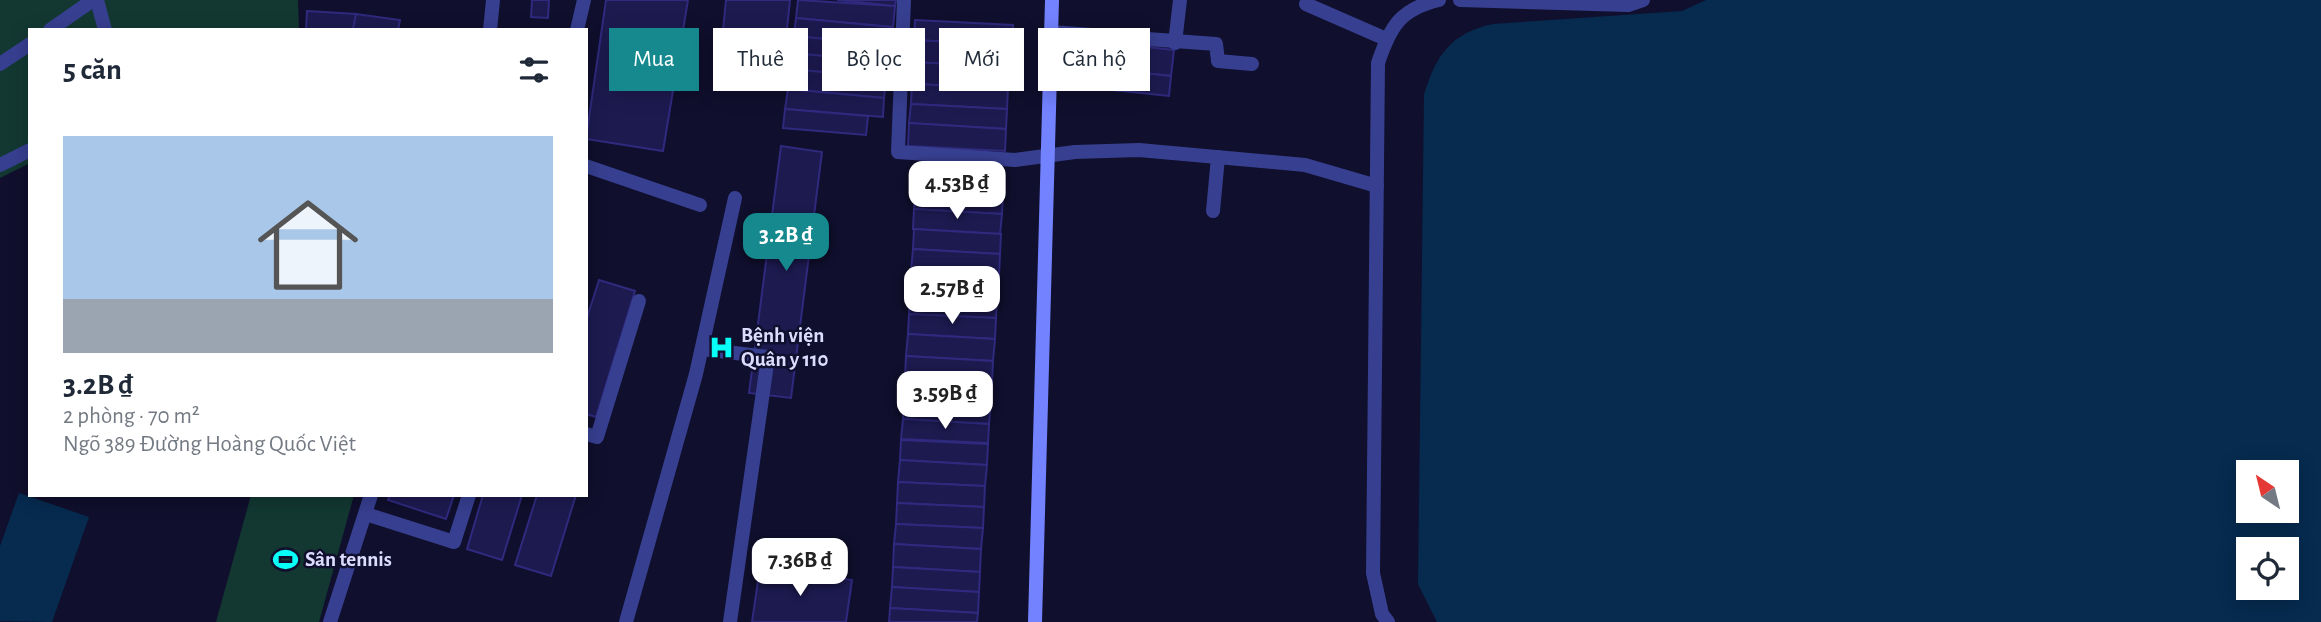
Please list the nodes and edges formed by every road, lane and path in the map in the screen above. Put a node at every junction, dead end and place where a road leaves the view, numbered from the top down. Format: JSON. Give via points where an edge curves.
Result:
{"nodes":[{"id":1,"x":95,"y":0,"type":"edge"},
{"id":2,"x":493,"y":0,"type":"edge"},
{"id":3,"x":584,"y":0,"type":"edge"},
{"id":4,"x":904,"y":0,"type":"edge"},
{"id":5,"x":1052,"y":0,"type":"edge"},
{"id":6,"x":1180,"y":0,"type":"edge"},
{"id":7,"x":1460,"y":0,"type":"edge"},
{"id":8,"x":1643,"y":0,"type":"edge"},
{"id":9,"x":1430,"y":1,"type":"edge"},
{"id":10,"x":1307,"y":4,"type":"dead end"},
{"id":11,"x":53,"y":28,"type":"edge"},
{"id":12,"x":104,"y":28,"type":"edge"},
{"id":13,"x":490,"y":28,"type":"edge"},
{"id":14,"x":577,"y":28,"type":"edge"},
{"id":15,"x":1051,"y":28,"type":"edge"},
{"id":16,"x":1386,"y":39,"type":"junction"},
{"id":17,"x":1150,"y":41,"type":"edge"},
{"id":18,"x":1175,"y":43,"type":"junction"},
{"id":19,"x":28,"y":45,"type":"edge"},
{"id":20,"x":0,"y":64,"type":"edge"},
{"id":21,"x":1252,"y":64,"type":"dead end"},
{"id":22,"x":1049,"y":91,"type":"edge"},
{"id":23,"x":28,"y":151,"type":"edge"},
{"id":24,"x":1047,"y":158,"type":"junction"},
{"id":25,"x":1218,"y":158,"type":"junction"},
{"id":26,"x":0,"y":165,"type":"edge"},
{"id":27,"x":588,"y":167,"type":"edge"},
{"id":28,"x":1377,"y":186,"type":"junction"},
{"id":29,"x":735,"y":198,"type":"dead end"},
{"id":30,"x":700,"y":205,"type":"dead end"},
{"id":31,"x":1213,"y":211,"type":"dead end"},
{"id":32,"x":639,"y":301,"type":"dead end"},
{"id":33,"x":702,"y":349,"type":"junction"},
{"id":34,"x":588,"y":435,"type":"edge"},
{"id":35,"x":370,"y":497,"type":"edge"},
{"id":36,"x":468,"y":497,"type":"edge"},
{"id":37,"x":366,"y":514,"type":"junction"},
{"id":38,"x":330,"y":622,"type":"edge"},
{"id":39,"x":626,"y":622,"type":"edge"},
{"id":40,"x":730,"y":622,"type":"edge"},
{"id":41,"x":1035,"y":622,"type":"edge"},
{"id":42,"x":1388,"y":622,"type":"edge"}],
"edges":[{"from":1,"to":11,"type":"street"},
{"from":1,"to":12,"type":"street"},
{"from":2,"to":13,"type":"street"},
{"from":3,"to":14,"type":"street"},
{"from":4,"to":24,"type":"street","via":[[898,152]]},
{"from":5,"to":15,"type":"main road"},
{"from":6,"to":18,"type":"street"},
{"from":7,"to":8,"type":"street","via":[[1628,5]]},
{"from":9,"to":16,"type":"street","via":[[1399,19]]},
{"from":10,"to":16,"type":"street"},
{"from":16,"to":28,"type":"street","via":[[1378,63]]},
{"from":17,"to":18,"type":"street"},
{"from":18,"to":21,"type":"street","via":[[1216,44],[1218,61]]},
{"from":19,"to":20,"type":"street"},
{"from":22,"to":24,"type":"main road"},
{"from":23,"to":26,"type":"street"},
{"from":24,"to":25,"type":"street","via":[[1075,152],[1139,150]]},
{"from":24,"to":41,"type":"main road"},
{"from":25,"to":28,"type":"street","via":[[1305,165]]},
{"from":25,"to":31,"type":"street"},
{"from":27,"to":30,"type":"street"},
{"from":28,"to":42,"type":"street","via":[[1373,573]]},
{"from":29,"to":33,"type":"street"},
{"from":32,"to":34,"type":"street","via":[[597,437]]},
{"from":33,"to":39,"type":"street"},
{"from":33,"to":40,"type":"street","via":[[768,357]]},
{"from":35,"to":37,"type":"street"},
{"from":36,"to":37,"type":"street","via":[[454,542]]},
{"from":37,"to":38,"type":"street"}]}
